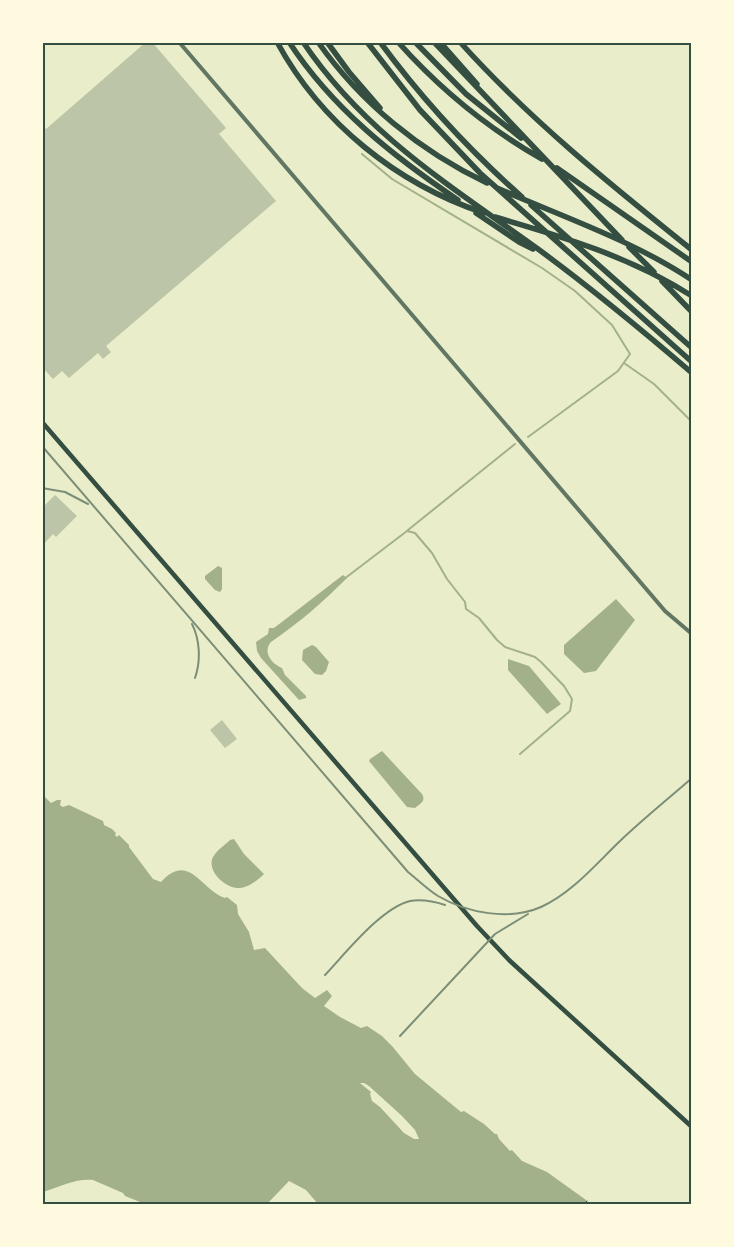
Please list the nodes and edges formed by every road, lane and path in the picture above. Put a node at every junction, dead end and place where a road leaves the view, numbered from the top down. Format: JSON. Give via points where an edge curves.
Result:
{"nodes":[{"id":1,"x":179,"y":42,"type":"edge"},
{"id":2,"x":277,"y":42,"type":"edge"},
{"id":3,"x":289,"y":42,"type":"edge"},
{"id":4,"x":303,"y":42,"type":"edge"},
{"id":5,"x":318,"y":42,"type":"edge"},
{"id":6,"x":327,"y":42,"type":"edge"},
{"id":7,"x":367,"y":42,"type":"edge"},
{"id":8,"x":380,"y":42,"type":"edge"},
{"id":9,"x":398,"y":42,"type":"edge"},
{"id":10,"x":415,"y":42,"type":"edge"},
{"id":11,"x":434,"y":42,"type":"edge"},
{"id":12,"x":440,"y":42,"type":"edge"},
{"id":13,"x":460,"y":42,"type":"edge"},
{"id":14,"x":466,"y":74,"type":"junction"},
{"id":15,"x":390,"y":120,"type":"junction"},
{"id":16,"x":554,"y":166,"type":"junction"},
{"id":17,"x":692,"y":250,"type":"edge"},
{"id":18,"x":548,"y":256,"type":"junction"},
{"id":19,"x":692,"y":262,"type":"edge"},
{"id":20,"x":692,"y":280,"type":"edge"},
{"id":21,"x":692,"y":296,"type":"edge"},
{"id":22,"x":692,"y":312,"type":"edge"},
{"id":23,"x":692,"y":348,"type":"edge"},
{"id":24,"x":692,"y":362,"type":"edge"},
{"id":25,"x":692,"y":373,"type":"edge"},
{"id":26,"x":42,"y":422,"type":"edge"},
{"id":27,"x":692,"y":634,"type":"edge"},
{"id":28,"x":692,"y":1127,"type":"edge"},
{"id":29,"x":587,"y":1201,"type":"dead end"},
{"id":30,"x":584,"y":1204,"type":"edge"}],
"edges":[{"from":1,"to":27,"type":"street","via":[[653,598]]},
{"from":2,"to":21,"type":"highway","via":[[294,71],[320,104],[352,137],[414,182],[472,209],[584,244],[626,261]]},
{"from":3,"to":18,"type":"highway","via":[[329,95],[388,150],[520,242]]},
{"from":4,"to":18,"type":"highway","via":[[343,94],[390,140],[432,174]]},
{"from":5,"to":15,"type":"highway","via":[[361,94]]},
{"from":6,"to":15,"type":"highway"},
{"from":7,"to":24,"type":"highway","via":[[420,110],[480,173]]},
{"from":8,"to":23,"type":"highway","via":[[433,108],[482,160]]},
{"from":9,"to":16,"type":"highway","via":[[460,102],[527,151]]},
{"from":10,"to":16,"type":"highway","via":[[466,94]]},
{"from":11,"to":14,"type":"highway"},
{"from":12,"to":14,"type":"highway"},
{"from":13,"to":17,"type":"highway","via":[[504,89],[564,144]]},
{"from":14,"to":22,"type":"highway"},
{"from":15,"to":20,"type":"highway","via":[[471,175],[646,253]]},
{"from":16,"to":19,"type":"highway"},
{"from":18,"to":25,"type":"highway"},
{"from":26,"to":28,"type":"main road","via":[[476,926]]},
{"from":29,"to":30,"type":"path"}]}
